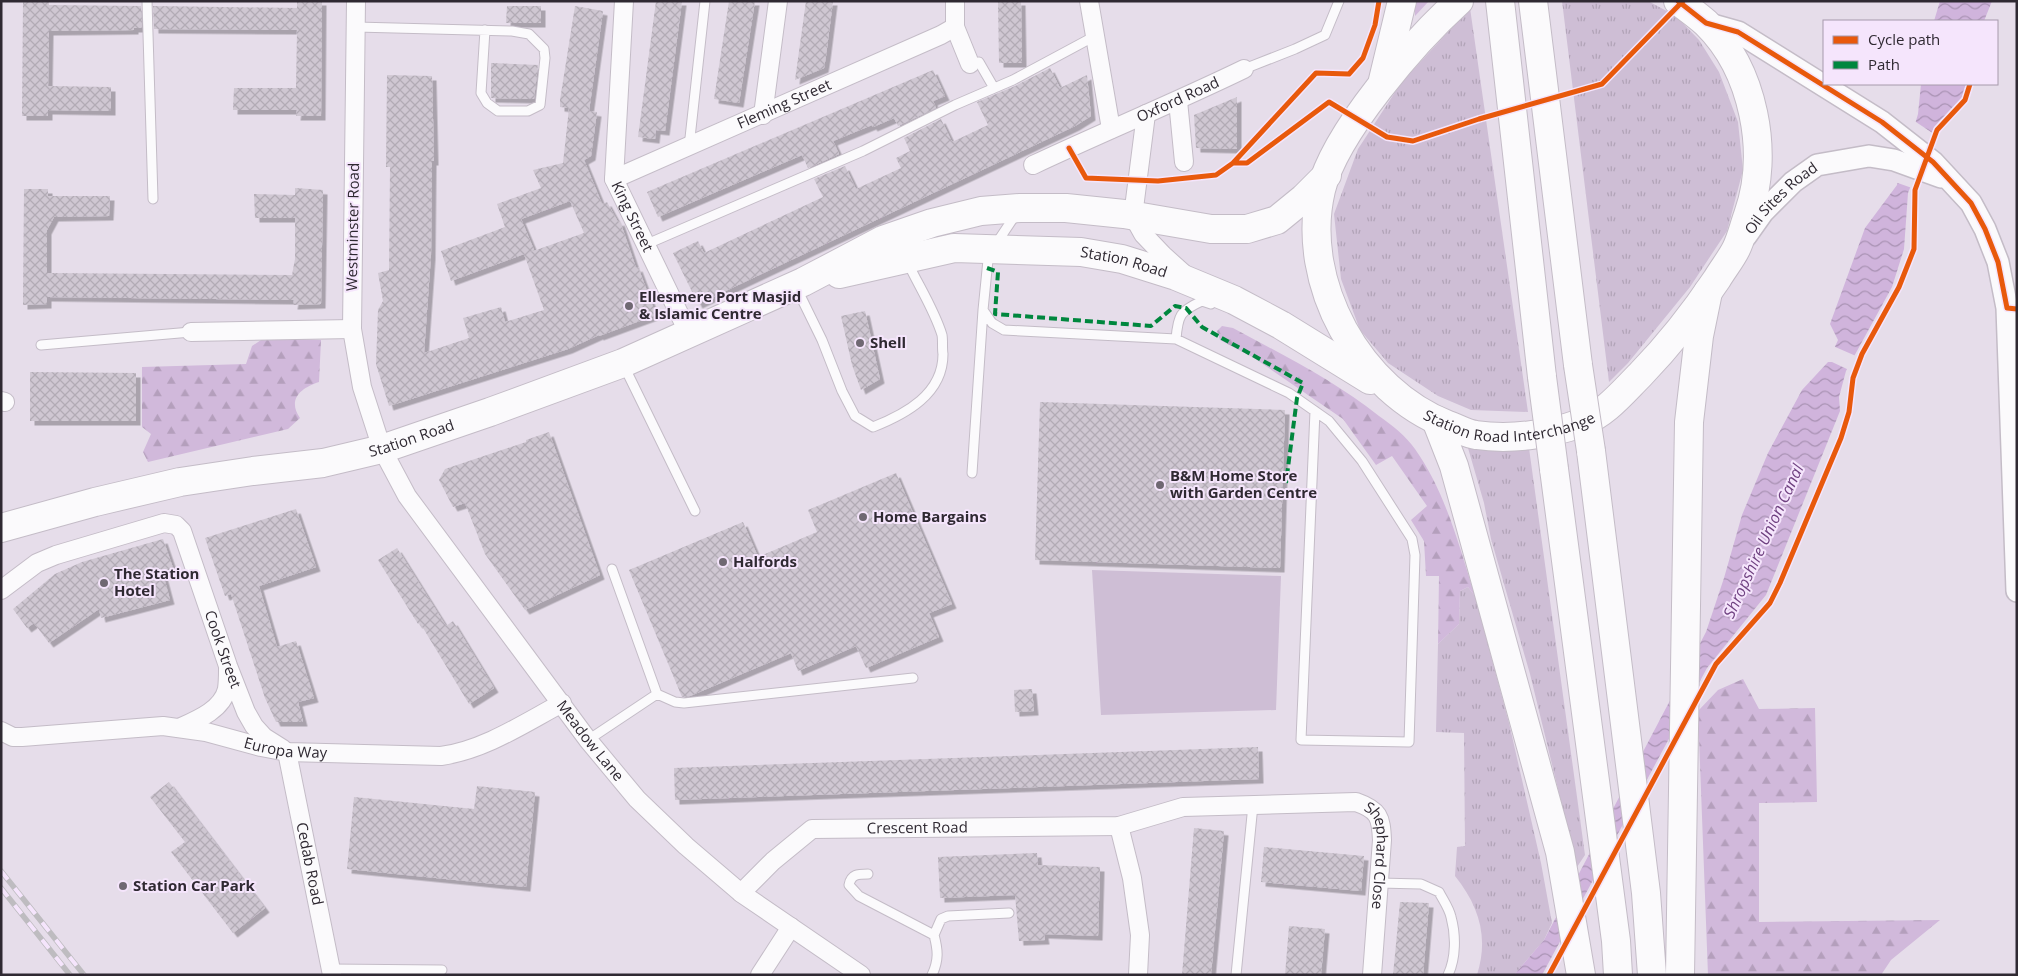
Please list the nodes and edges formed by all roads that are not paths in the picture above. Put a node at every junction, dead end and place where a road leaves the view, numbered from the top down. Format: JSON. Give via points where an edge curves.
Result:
{"nodes":[{"id":1,"x":147,"y":1,"type":"edge"},
{"id":2,"x":356,"y":1,"type":"edge"},
{"id":3,"x":624,"y":1,"type":"edge"},
{"id":4,"x":706,"y":1,"type":"edge"},
{"id":5,"x":778,"y":1,"type":"edge"},
{"id":6,"x":955,"y":1,"type":"edge"},
{"id":7,"x":1089,"y":1,"type":"edge"},
{"id":8,"x":1339,"y":1,"type":"edge"},
{"id":9,"x":1402,"y":1,"type":"edge"},
{"id":10,"x":1460,"y":1,"type":"edge"},
{"id":11,"x":1500,"y":1,"type":"edge"},
{"id":12,"x":1678,"y":1,"type":"edge"},
{"id":13,"x":1535,"y":12,"type":"edge"},
{"id":14,"x":1706,"y":23,"type":"junction"},
{"id":15,"x":356,"y":27,"type":"junction"},
{"id":16,"x":955,"y":27,"type":"junction"},
{"id":17,"x":485,"y":30,"type":"junction"},
{"id":18,"x":1095,"y":36,"type":"junction"},
{"id":19,"x":970,"y":64,"type":"joint"},
{"id":20,"x":1244,"y":69,"type":"joint"},
{"id":21,"x":1382,"y":86,"type":"junction"},
{"id":22,"x":994,"y":88,"type":"junction"},
{"id":23,"x":1178,"y":101,"type":"junction"},
{"id":24,"x":1146,"y":114,"type":"junction"},
{"id":25,"x":763,"y":115,"type":"junction"},
{"id":26,"x":1111,"y":128,"type":"junction"},
{"id":27,"x":689,"y":146,"type":"junction"},
{"id":28,"x":1184,"y":162,"type":"dead end"},
{"id":29,"x":1033,"y":165,"type":"dead end"},
{"id":30,"x":1327,"y":175,"type":"junction"},
{"id":31,"x":614,"y":179,"type":"junction"},
{"id":32,"x":1951,"y":181,"type":"junction"},
{"id":33,"x":153,"y":199,"type":"dead end"},
{"id":34,"x":1020,"y":208,"type":"junction"},
{"id":35,"x":1134,"y":216,"type":"junction"},
{"id":36,"x":647,"y":244,"type":"junction"},
{"id":37,"x":1736,"y":248,"type":"junction"},
{"id":38,"x":989,"y":250,"type":"junction"},
{"id":39,"x":905,"y":259,"type":"junction"},
{"id":40,"x":799,"y":284,"type":"junction"},
{"id":41,"x":1196,"y":284,"type":"junction"},
{"id":42,"x":1708,"y":292,"type":"junction"},
{"id":43,"x":1219,"y":307,"type":"dead end"},
{"id":44,"x":2012,"y":308,"type":"edge"},
{"id":45,"x":982,"y":310,"type":"junction"},
{"id":46,"x":1237,"y":312,"type":"dead end"},
{"id":47,"x":1281,"y":325,"type":"junction"},
{"id":48,"x":352,"y":329,"type":"junction"},
{"id":49,"x":191,"y":332,"type":"joint"},
{"id":50,"x":689,"y":334,"type":"junction"},
{"id":51,"x":1176,"y":339,"type":"junction"},
{"id":52,"x":41,"y":345,"type":"dead end"},
{"id":53,"x":623,"y":363,"type":"junction"},
{"id":54,"x":1412,"y":406,"type":"junction"},
{"id":55,"x":1315,"y":410,"type":"junction"},
{"id":56,"x":1436,"y":420,"type":"junction"},
{"id":57,"x":382,"y":449,"type":"junction"},
{"id":58,"x":972,"y":473,"type":"dead end"},
{"id":59,"x":695,"y":511,"type":"dead end"},
{"id":60,"x":1,"y":528,"type":"edge"},
{"id":61,"x":612,"y":569,"type":"dead end"},
{"id":62,"x":4,"y":584,"type":"edge"},
{"id":63,"x":2017,"y":591,"type":"edge"},
{"id":64,"x":228,"y":666,"type":"junction"},
{"id":65,"x":913,"y":678,"type":"dead end"},
{"id":66,"x":657,"y":694,"type":"junction"},
{"id":67,"x":562,"y":703,"type":"junction"},
{"id":68,"x":179,"y":728,"type":"junction"},
{"id":69,"x":1,"y":731,"type":"edge"},
{"id":70,"x":588,"y":740,"type":"junction"},
{"id":71,"x":287,"y":752,"type":"junction"},
{"id":72,"x":1261,"y":805,"type":"junction"},
{"id":73,"x":1119,"y":826,"type":"junction"},
{"id":74,"x":868,"y":874,"type":"dead end"},
{"id":75,"x":1379,"y":883,"type":"junction"},
{"id":76,"x":741,"y":893,"type":"junction"},
{"id":77,"x":1009,"y":913,"type":"dead end"},
{"id":78,"x":791,"y":927,"type":"junction"},
{"id":79,"x":934,"y":935,"type":"junction"},
{"id":80,"x":442,"y":970,"type":"dead end"},
{"id":81,"x":331,"y":972,"type":"edge"},
{"id":82,"x":760,"y":975,"type":"edge"},
{"id":83,"x":861,"y":975,"type":"edge"},
{"id":84,"x":932,"y":975,"type":"edge"},
{"id":85,"x":1138,"y":975,"type":"edge"},
{"id":86,"x":1236,"y":975,"type":"edge"},
{"id":87,"x":1372,"y":975,"type":"edge"},
{"id":88,"x":1448,"y":975,"type":"edge"},
{"id":89,"x":1581,"y":975,"type":"edge"},
{"id":90,"x":1618,"y":975,"type":"edge"},
{"id":91,"x":1652,"y":975,"type":"edge"},
{"id":92,"x":1680,"y":975,"type":"edge"}],
"edges":[{"from":1,"to":33,"type":"lane"},
{"from":2,"to":15,"type":"street","name":"Westminster Road"},
{"from":3,"to":31,"type":"street","name":"King Street"},
{"from":4,"to":27,"type":"lane"},
{"from":5,"to":25,"type":"street"},
{"from":6,"to":16,"type":"street"},
{"from":7,"to":18,"type":"street"},
{"from":8,"to":20,"type":"lane","via":[[1325,35]]},
{"from":9,"to":21,"type":"main road"},
{"from":10,"to":21,"type":"main road","name":"Station Road Interchange","via":[[1426,34]]},
{"from":11,"to":90,"type":"main road","bridge":true,"via":[[1542,377]]},
{"from":12,"to":14,"type":"main road","name":"Station Road Interchange"},
{"from":13,"to":91,"type":"main road","bridge":true,"via":[[1622,690],[1646,893]]},
{"from":14,"to":32,"type":"street","name":"Oil Sites Road","via":[[1738,32],[1882,122]]},
{"from":14,"to":37,"type":"main road","name":"Station Road Interchange","via":[[1743,81],[1755,121],[1758,170],[1752,204]]},
{"from":15,"to":17,"type":"lane"},
{"from":15,"to":48,"type":"street","name":"Westminster Road"},
{"from":16,"to":19,"type":"street"},
{"from":16,"to":25,"type":"street","name":"Fleming Street"},
{"from":17,"to":17,"type":"lane","via":[[529,34],[544,49],[540,105],[528,111],[498,111],[487,103],[481,93]]},
{"from":18,"to":22,"type":"lane"},
{"from":18,"to":26,"type":"street"},
{"from":19,"to":22,"type":"lane","via":[[979,62]]},
{"from":20,"to":23,"type":"street","name":"Oxford Road"},
{"from":21,"to":30,"type":"main road","name":"Station Road Interchange","via":[[1334,156]]},
{"from":22,"to":36,"type":"lane","via":[[864,151]]},
{"from":23,"to":24,"type":"street","name":"Oxford Road"},
{"from":23,"to":28,"type":"street"},
{"from":24,"to":26,"type":"street","name":"Oxford Road"},
{"from":24,"to":35,"type":"street"},
{"from":25,"to":27,"type":"street","name":"Fleming Street"},
{"from":26,"to":29,"type":"street"},
{"from":27,"to":31,"type":"street","name":"Fleming Street"},
{"from":30,"to":35,"type":"main road","name":"Station Road","via":[[1277,220],[1247,229],[1211,229]]},
{"from":30,"to":54,"type":"main road","name":"Station Road Interchange","via":[[1321,188],[1316,221],[1319,261],[1330,301],[1339,325],[1354,348],[1376,376]]},
{"from":31,"to":36,"type":"street","name":"King Street"},
{"from":32,"to":37,"type":"street","name":"Oil Sites Road","via":[[1894,160],[1869,156],[1818,165],[1793,182],[1763,212]]},
{"from":32,"to":44,"type":"street","name":"Oil Sites Road","via":[[1972,203],[1985,229]]},
{"from":34,"to":35,"type":"main road","name":"Station Road","via":[[1066,208]]},
{"from":34,"to":38,"type":"lane"},
{"from":34,"to":40,"type":"main road","name":"Station Road","via":[[981,211],[932,223],[883,240]]},
{"from":35,"to":41,"type":"street","via":[[1143,234]]},
{"from":36,"to":50,"type":"street","name":"King Street"},
{"from":37,"to":42,"type":"main road","name":"Station Road Interchange"},
{"from":38,"to":39,"type":"main road","name":"Station Road","via":[[954,248]]},
{"from":38,"to":41,"type":"main road","name":"Station Road","via":[[1081,252],[1122,259]]},
{"from":38,"to":45,"type":"lane"},
{"from":39,"to":40,"type":"main road","name":"Station Road"},
{"from":39,"to":40,"type":"lane","via":[[942,336],[943,364],[933,386],[917,404],[899,417],[873,427],[855,416],[842,391]]},
{"from":40,"to":50,"type":"main road","name":"Station Road"},
{"from":41,"to":47,"type":"main road","name":"Station Road"},
{"from":42,"to":56,"type":"main road","name":"Station Road Interchange","via":[[1674,339],[1618,398],[1582,423],[1517,436],[1474,435]]},
{"from":42,"to":92,"type":"main road","via":[[1699,336],[1689,422]]},
{"from":43,"to":51,"type":"lane","via":[[1202,301],[1186,308],[1178,322]]},
{"from":44,"to":63,"type":"street","name":"Oil Sites Road"},
{"from":45,"to":51,"type":"lane","via":[[992,323],[1004,330]]},
{"from":45,"to":58,"type":"lane"},
{"from":46,"to":47,"type":"lane"},
{"from":47,"to":54,"type":"main road","name":"Station Road"},
{"from":48,"to":49,"type":"street"},
{"from":48,"to":57,"type":"street","name":"Westminster Road","via":[[362,387]]},
{"from":49,"to":52,"type":"lane"},
{"from":50,"to":53,"type":"main road","name":"Station Road"},
{"from":51,"to":55,"type":"lane","via":[[1290,393]]},
{"from":53,"to":57,"type":"main road","name":"Station Road"},
{"from":53,"to":59,"type":"lane"},
{"from":54,"to":56,"type":"main road","name":"Station Road Interchange"},
{"from":55,"to":55,"type":"lane","via":[[1329,421],[1362,461],[1412,539],[1415,555],[1409,742],[1301,740]]},
{"from":56,"to":89,"type":"main road","via":[[1454,466],[1560,852]]},
{"from":57,"to":60,"type":"main road","name":"Station Road","via":[[323,464],[180,482]]},
{"from":57,"to":67,"type":"street","name":"Meadow Lane","via":[[407,496]]},
{"from":61,"to":66,"type":"lane"},
{"from":62,"to":64,"type":"street","name":"Cook Street","via":[[56,555],[164,523],[176,525],[182,531]]},
{"from":64,"to":68,"type":"street","via":[[227,689],[218,704]]},
{"from":64,"to":71,"type":"street","name":"Cook Street","via":[[254,726]]},
{"from":65,"to":66,"type":"lane","via":[[684,702],[675,702]]},
{"from":66,"to":70,"type":"lane"},
{"from":67,"to":70,"type":"street","name":"Meadow Lane"},
{"from":67,"to":71,"type":"street","name":"Europa Way","via":[[462,753],[441,756]]},
{"from":68,"to":69,"type":"street","name":"Europa Way","via":[[152,726],[22,737]]},
{"from":68,"to":71,"type":"street","name":"Europa Way"},
{"from":70,"to":76,"type":"street","name":"Meadow Lane","via":[[637,799]]},
{"from":71,"to":81,"type":"street","name":"Cedab Road"},
{"from":72,"to":73,"type":"street","name":"Crescent Road","via":[[1183,807]]},
{"from":72,"to":75,"type":"street","name":"Shephard Close","via":[[1356,802],[1371,808],[1381,821]]},
{"from":72,"to":86,"type":"lane"},
{"from":73,"to":76,"type":"street","name":"Crescent Road","via":[[812,829]]},
{"from":73,"to":85,"type":"street","via":[[1132,878],[1140,935]]},
{"from":74,"to":79,"type":"lane","via":[[856,874],[850,879],[853,891]]},
{"from":75,"to":87,"type":"street","name":"Shephard Close"},
{"from":75,"to":88,"type":"lane","via":[[1421,884],[1439,892],[1451,916],[1454,943]]},
{"from":76,"to":78,"type":"street","name":"Meadow Lane"},
{"from":77,"to":79,"type":"lane","via":[[948,916],[941,919]]},
{"from":78,"to":82,"type":"street"},
{"from":78,"to":83,"type":"street","name":"Meadow Lane"},
{"from":79,"to":84,"type":"lane","via":[[938,960]]},
{"from":80,"to":81,"type":"lane"}]}
